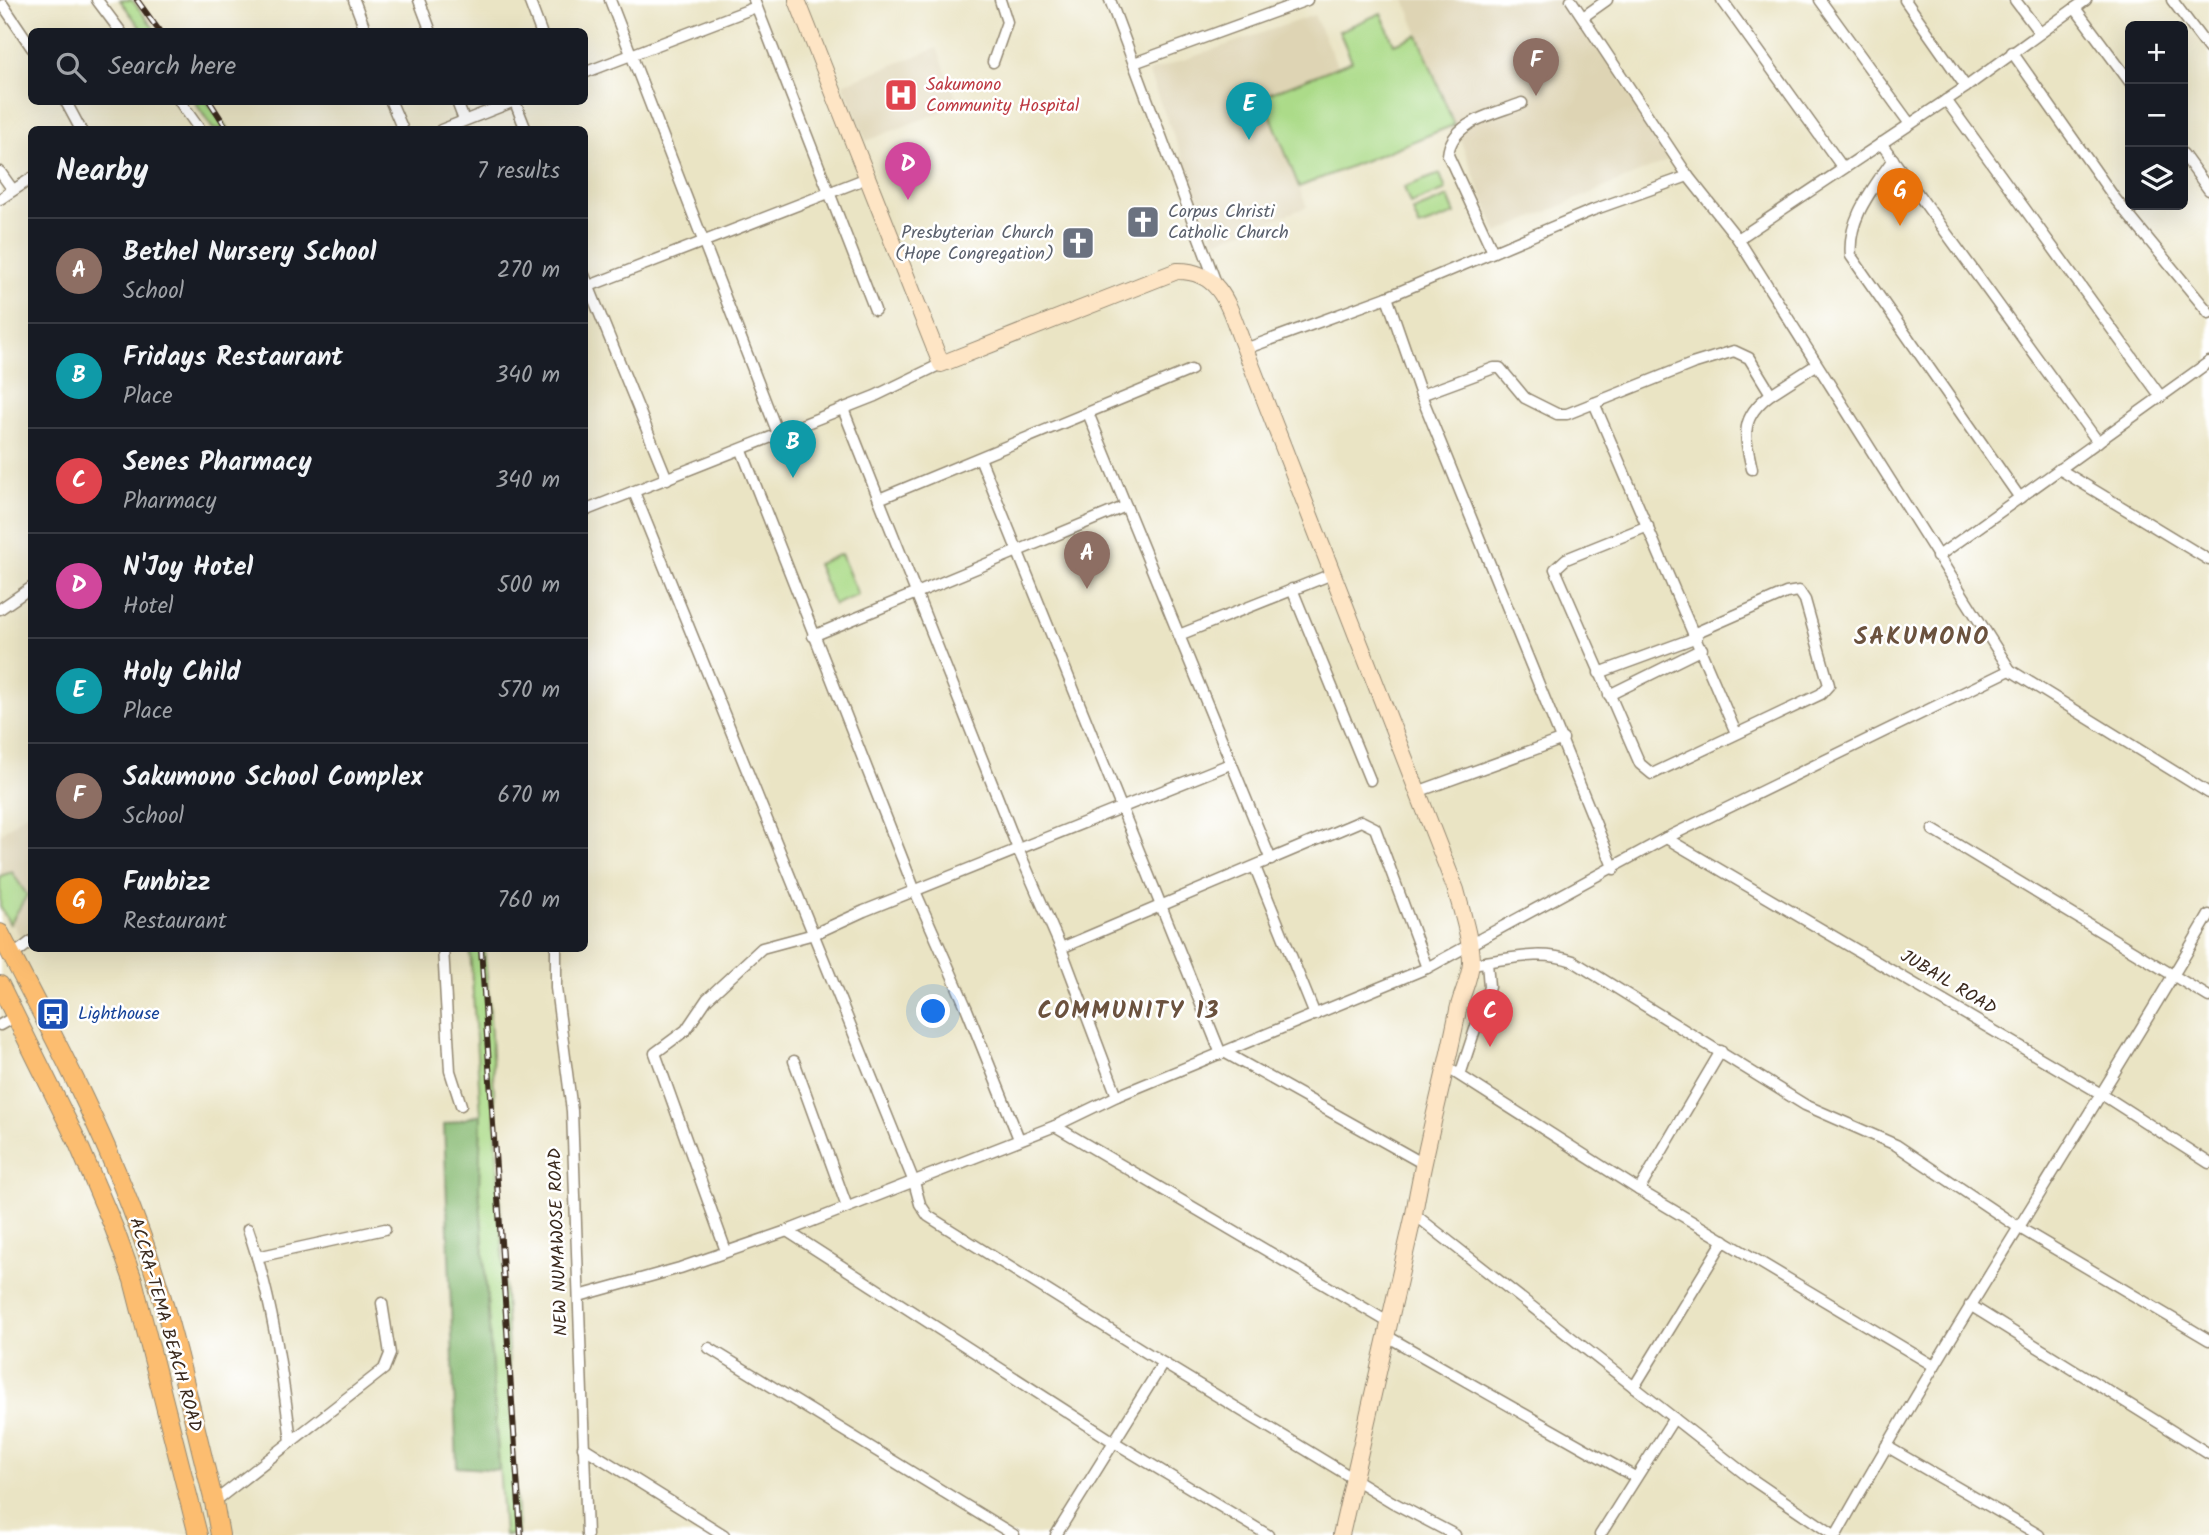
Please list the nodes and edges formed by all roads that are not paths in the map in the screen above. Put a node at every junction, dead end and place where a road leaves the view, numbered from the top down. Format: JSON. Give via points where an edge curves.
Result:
{"nodes":[{"id":1,"x":97,"y":0,"type":"edge"},
{"id":2,"x":355,"y":0,"type":"edge"},
{"id":3,"x":419,"y":0,"type":"edge"},
{"id":4,"x":529,"y":0,"type":"edge"},
{"id":5,"x":610,"y":0,"type":"edge"},
{"id":6,"x":797,"y":0,"type":"edge"},
{"id":7,"x":1000,"y":0,"type":"edge"},
{"id":8,"x":1110,"y":0,"type":"edge"},
{"id":9,"x":1307,"y":0,"type":"edge"},
{"id":10,"x":1571,"y":0,"type":"edge"},
{"id":11,"x":1607,"y":0,"type":"edge"},
{"id":12,"x":1722,"y":0,"type":"edge"},
{"id":13,"x":1820,"y":0,"type":"edge"},
{"id":14,"x":1905,"y":0,"type":"edge"},
{"id":15,"x":2015,"y":0,"type":"edge"},
{"id":16,"x":2086,"y":0,"type":"edge"},
{"id":17,"x":2172,"y":0,"type":"edge"},
{"id":18,"x":1294,"y":2,"type":"edge"},
{"id":19,"x":755,"y":3,"type":"edge"},
{"id":20,"x":3,"y":5,"type":"dead end"},
{"id":21,"x":2076,"y":8,"type":"junction"},
{"id":22,"x":1583,"y":17,"type":"junction"},
{"id":23,"x":118,"y":28,"type":"edge"},
{"id":24,"x":365,"y":28,"type":"edge"},
{"id":25,"x":430,"y":28,"type":"edge"},
{"id":26,"x":540,"y":28,"type":"edge"},
{"id":27,"x":2039,"y":32,"type":"junction"},
{"id":28,"x":28,"y":42,"type":"edge"},
{"id":29,"x":2209,"y":49,"type":"edge"},
{"id":30,"x":2012,"y":52,"type":"junction"},
{"id":31,"x":632,"y":55,"type":"junction"},
{"id":32,"x":993,"y":62,"type":"dead end"},
{"id":33,"x":1134,"y":63,"type":"junction"},
{"id":34,"x":588,"y":72,"type":"edge"},
{"id":35,"x":2125,"y":75,"type":"edge"},
{"id":36,"x":1966,"y":87,"type":"junction"},
{"id":37,"x":1946,"y":100,"type":"junction"},
{"id":38,"x":1522,"y":103,"type":"dead end"},
{"id":39,"x":68,"y":105,"type":"edge"},
{"id":40,"x":182,"y":105,"type":"edge"},
{"id":41,"x":392,"y":105,"type":"edge"},
{"id":42,"x":458,"y":105,"type":"edge"},
{"id":43,"x":506,"y":105,"type":"edge"},
{"id":44,"x":515,"y":105,"type":"edge"},
{"id":45,"x":464,"y":120,"type":"junction"},
{"id":46,"x":1910,"y":124,"type":"junction"},
{"id":47,"x":79,"y":126,"type":"edge"},
{"id":48,"x":197,"y":126,"type":"edge"},
{"id":49,"x":401,"y":126,"type":"edge"},
{"id":50,"x":450,"y":126,"type":"edge"},
{"id":51,"x":524,"y":126,"type":"edge"},
{"id":52,"x":1881,"y":143,"type":"junction"},
{"id":53,"x":1893,"y":159,"type":"junction"},
{"id":54,"x":2188,"y":161,"type":"edge"},
{"id":55,"x":1843,"y":168,"type":"junction"},
{"id":56,"x":0,"y":172,"type":"edge"},
{"id":57,"x":1688,"y":176,"type":"junction"},
{"id":58,"x":867,"y":178,"type":"junction"},
{"id":59,"x":28,"y":181,"type":"edge"},
{"id":60,"x":13,"y":190,"type":"junction"},
{"id":61,"x":2209,"y":190,"type":"edge"},
{"id":62,"x":829,"y":192,"type":"junction"},
{"id":63,"x":0,"y":199,"type":"edge"},
{"id":64,"x":1738,"y":239,"type":"junction"},
{"id":65,"x":703,"y":242,"type":"junction"},
{"id":66,"x":1493,"y":252,"type":"junction"},
{"id":67,"x":588,"y":282,"type":"edge"},
{"id":68,"x":1216,"y":283,"type":"junction"},
{"id":69,"x":588,"y":288,"type":"edge"},
{"id":70,"x":1387,"y":297,"type":"junction"},
{"id":71,"x":875,"y":310,"type":"dead end"},
{"id":72,"x":2209,"y":313,"type":"edge"},
{"id":73,"x":1245,"y":349,"type":"junction"},
{"id":74,"x":2208,"y":363,"type":"edge"},
{"id":75,"x":942,"y":364,"type":"junction"},
{"id":76,"x":1816,"y":365,"type":"junction"},
{"id":77,"x":1191,"y":370,"type":"dead end"},
{"id":78,"x":1770,"y":394,"type":"junction"},
{"id":79,"x":1421,"y":395,"type":"junction"},
{"id":80,"x":2161,"y":397,"type":"junction"},
{"id":81,"x":1594,"y":403,"type":"junction"},
{"id":82,"x":843,"y":408,"type":"junction"},
{"id":83,"x":1088,"y":413,"type":"junction"},
{"id":84,"x":778,"y":434,"type":"junction"},
{"id":85,"x":2098,"y":442,"type":"junction"},
{"id":86,"x":742,"y":451,"type":"junction"},
{"id":87,"x":979,"y":458,"type":"junction"},
{"id":88,"x":1752,"y":469,"type":"dead end"},
{"id":89,"x":2059,"y":469,"type":"junction"},
{"id":90,"x":667,"y":479,"type":"junction"},
{"id":91,"x":634,"y":492,"type":"junction"},
{"id":92,"x":2020,"y":498,"type":"junction"},
{"id":93,"x":879,"y":499,"type":"junction"},
{"id":94,"x":1126,"y":506,"type":"junction"},
{"id":95,"x":588,"y":509,"type":"edge"},
{"id":96,"x":1648,"y":526,"type":"junction"},
{"id":97,"x":1018,"y":550,"type":"junction"},
{"id":98,"x":1937,"y":557,"type":"junction"},
{"id":99,"x":2209,"y":560,"type":"edge"},
{"id":100,"x":1332,"y":574,"type":"junction"},
{"id":101,"x":1292,"y":589,"type":"junction"},
{"id":102,"x":28,"y":590,"type":"edge"},
{"id":103,"x":916,"y":592,"type":"junction"},
{"id":104,"x":0,"y":610,"type":"edge"},
{"id":105,"x":1179,"y":635,"type":"junction"},
{"id":106,"x":1696,"y":635,"type":"junction"},
{"id":107,"x":813,"y":636,"type":"junction"},
{"id":108,"x":1702,"y":649,"type":"junction"},
{"id":109,"x":2010,"y":670,"type":"junction"},
{"id":110,"x":1599,"y":673,"type":"junction"},
{"id":111,"x":1609,"y":695,"type":"junction"},
{"id":112,"x":1736,"y":733,"type":"junction"},
{"id":113,"x":1563,"y":739,"type":"junction"},
{"id":114,"x":1230,"y":764,"type":"junction"},
{"id":115,"x":1370,"y":780,"type":"dead end"},
{"id":116,"x":1417,"y":792,"type":"junction"},
{"id":117,"x":2209,"y":793,"type":"edge"},
{"id":118,"x":1122,"y":807,"type":"junction"},
{"id":119,"x":1933,"y":830,"type":"dead end"},
{"id":120,"x":1666,"y":838,"type":"junction"},
{"id":121,"x":1018,"y":849,"type":"junction"},
{"id":122,"x":1271,"y":860,"type":"junction"},
{"id":123,"x":1255,"y":867,"type":"junction"},
{"id":124,"x":1614,"y":869,"type":"junction"},
{"id":125,"x":915,"y":891,"type":"junction"},
{"id":126,"x":1163,"y":904,"type":"junction"},
{"id":127,"x":2209,"y":915,"type":"edge"},
{"id":128,"x":0,"y":933,"type":"edge"},
{"id":129,"x":814,"y":934,"type":"junction"},
{"id":130,"x":28,"y":944,"type":"edge"},
{"id":131,"x":1468,"y":944,"type":"junction"},
{"id":132,"x":1061,"y":948,"type":"junction"},
{"id":133,"x":443,"y":952,"type":"edge"},
{"id":134,"x":556,"y":952,"type":"edge"},
{"id":135,"x":12,"y":956,"type":"junction"},
{"id":136,"x":1479,"y":963,"type":"junction"},
{"id":137,"x":1427,"y":968,"type":"junction"},
{"id":138,"x":2174,"y":976,"type":"junction"},
{"id":139,"x":0,"y":985,"type":"edge"},
{"id":140,"x":2209,"y":997,"type":"edge"},
{"id":141,"x":1315,"y":1015,"type":"junction"},
{"id":142,"x":8,"y":1021,"type":"edge"},
{"id":143,"x":1721,"y":1051,"type":"junction"},
{"id":144,"x":1223,"y":1053,"type":"junction"},
{"id":145,"x":794,"y":1060,"type":"dead end"},
{"id":146,"x":1454,"y":1071,"type":"junction"},
{"id":147,"x":2103,"y":1095,"type":"junction"},
{"id":148,"x":1117,"y":1096,"type":"junction"},
{"id":149,"x":461,"y":1105,"type":"dead end"},
{"id":150,"x":1055,"y":1126,"type":"junction"},
{"id":151,"x":1018,"y":1139,"type":"junction"},
{"id":152,"x":1422,"y":1163,"type":"junction"},
{"id":153,"x":2209,"y":1163,"type":"edge"},
{"id":154,"x":914,"y":1182,"type":"junction"},
{"id":155,"x":1639,"y":1190,"type":"junction"},
{"id":156,"x":848,"y":1207,"type":"junction"},
{"id":157,"x":1414,"y":1214,"type":"junction"},
{"id":158,"x":2018,"y":1227,"type":"junction"},
{"id":159,"x":385,"y":1229,"type":"dead end"},
{"id":160,"x":248,"y":1230,"type":"dead end"},
{"id":161,"x":787,"y":1231,"type":"junction"},
{"id":162,"x":1724,"y":1240,"type":"junction"},
{"id":163,"x":726,"y":1251,"type":"junction"},
{"id":164,"x":257,"y":1257,"type":"junction"},
{"id":165,"x":579,"y":1296,"type":"junction"},
{"id":166,"x":382,"y":1303,"type":"dead end"},
{"id":167,"x":1970,"y":1305,"type":"junction"},
{"id":168,"x":1387,"y":1329,"type":"junction"},
{"id":169,"x":2209,"y":1340,"type":"edge"},
{"id":170,"x":709,"y":1348,"type":"dead end"},
{"id":171,"x":1163,"y":1363,"type":"junction"},
{"id":172,"x":1934,"y":1366,"type":"junction"},
{"id":173,"x":1634,"y":1387,"type":"junction"},
{"id":174,"x":1674,"y":1418,"type":"junction"},
{"id":175,"x":291,"y":1441,"type":"junction"},
{"id":176,"x":1114,"y":1442,"type":"junction"},
{"id":177,"x":1886,"y":1446,"type":"junction"},
{"id":178,"x":583,"y":1447,"type":"junction"},
{"id":179,"x":2209,"y":1454,"type":"edge"},
{"id":180,"x":1635,"y":1477,"type":"junction"},
{"id":181,"x":1353,"y":1478,"type":"junction"},
{"id":182,"x":214,"y":1502,"type":"junction"},
{"id":183,"x":198,"y":1535,"type":"edge"},
{"id":184,"x":220,"y":1535,"type":"edge"},
{"id":185,"x":587,"y":1535,"type":"edge"},
{"id":186,"x":724,"y":1535,"type":"edge"},
{"id":187,"x":1014,"y":1535,"type":"edge"},
{"id":188,"x":1056,"y":1535,"type":"edge"},
{"id":189,"x":1268,"y":1535,"type":"edge"},
{"id":190,"x":1341,"y":1535,"type":"edge"},
{"id":191,"x":1455,"y":1535,"type":"edge"},
{"id":192,"x":1600,"y":1535,"type":"edge"},
{"id":193,"x":1835,"y":1535,"type":"edge"},
{"id":194,"x":2039,"y":1535,"type":"edge"}],
"edges":[{"from":1,"to":23,"type":"street"},
{"from":2,"to":24,"type":"street"},
{"from":3,"to":25,"type":"street"},
{"from":4,"to":26,"type":"street"},
{"from":5,"to":31,"type":"street"},
{"from":6,"to":58,"type":"street"},
{"from":7,"to":32,"type":"street","via":[[1007,22]]},
{"from":8,"to":33,"type":"street"},
{"from":9,"to":18,"type":"street"},
{"from":10,"to":22,"type":"street"},
{"from":11,"to":22,"type":"street"},
{"from":12,"to":55,"type":"street"},
{"from":13,"to":46,"type":"street"},
{"from":14,"to":36,"type":"street"},
{"from":15,"to":27,"type":"street"},
{"from":16,"to":21,"type":"street"},
{"from":17,"to":29,"type":"street"},
{"from":18,"to":33,"type":"street"},
{"from":19,"to":31,"type":"street"},
{"from":19,"to":62,"type":"street"},
{"from":20,"to":28,"type":"street"},
{"from":21,"to":27,"type":"street"},
{"from":21,"to":35,"type":"street"},
{"from":22,"to":57,"type":"street"},
{"from":27,"to":30,"type":"street"},
{"from":30,"to":36,"type":"street"},
{"from":30,"to":72,"type":"street","via":[[2116,200]]},
{"from":31,"to":34,"type":"street"},
{"from":31,"to":65,"type":"street"},
{"from":33,"to":68,"type":"street"},
{"from":36,"to":37,"type":"street"},
{"from":37,"to":46,"type":"street"},
{"from":37,"to":80,"type":"street"},
{"from":38,"to":66,"type":"street","via":[[1461,128],[1449,143],[1448,155]]},
{"from":39,"to":47,"type":"street"},
{"from":40,"to":48,"type":"street"},
{"from":41,"to":49,"type":"street"},
{"from":42,"to":45,"type":"street"},
{"from":43,"to":45,"type":"street"},
{"from":44,"to":51,"type":"street"},
{"from":45,"to":50,"type":"street"},
{"from":46,"to":52,"type":"street"},
{"from":52,"to":53,"type":"street"},
{"from":52,"to":55,"type":"street"},
{"from":53,"to":85,"type":"street"},
{"from":53,"to":92,"type":"street","via":[[1859,212],[1851,256]]},
{"from":54,"to":61,"type":"street"},
{"from":55,"to":64,"type":"street"},
{"from":56,"to":60,"type":"street"},
{"from":57,"to":64,"type":"street"},
{"from":57,"to":66,"type":"street"},
{"from":58,"to":62,"type":"street"},
{"from":58,"to":75,"type":"street"},
{"from":59,"to":60,"type":"street"},
{"from":60,"to":63,"type":"street"},
{"from":62,"to":65,"type":"street"},
{"from":62,"to":71,"type":"street"},
{"from":64,"to":76,"type":"street"},
{"from":65,"to":67,"type":"street"},
{"from":65,"to":84,"type":"street"},
{"from":66,"to":70,"type":"street"},
{"from":68,"to":73,"type":"street"},
{"from":68,"to":75,"type":"street","via":[[1198,273],[1177,271]]},
{"from":69,"to":90,"type":"street"},
{"from":70,"to":73,"type":"street"},
{"from":70,"to":79,"type":"street"},
{"from":73,"to":100,"type":"street"},
{"from":74,"to":80,"type":"street"},
{"from":75,"to":82,"type":"street"},
{"from":76,"to":78,"type":"street"},
{"from":76,"to":98,"type":"street"},
{"from":77,"to":83,"type":"street"},
{"from":78,"to":81,"type":"street","via":[[1749,358],[1734,351]]},
{"from":78,"to":88,"type":"street","via":[[1755,405],[1747,421],[1745,436]]},
{"from":79,"to":81,"type":"street","via":[[1493,368],[1506,373],[1536,406],[1557,414]]},
{"from":79,"to":113,"type":"street"},
{"from":80,"to":85,"type":"street"},
{"from":81,"to":96,"type":"street"},
{"from":82,"to":84,"type":"street"},
{"from":82,"to":93,"type":"street"},
{"from":83,"to":87,"type":"street"},
{"from":83,"to":94,"type":"street"},
{"from":84,"to":86,"type":"street"},
{"from":85,"to":89,"type":"street"},
{"from":86,"to":90,"type":"street"},
{"from":86,"to":107,"type":"street"},
{"from":87,"to":93,"type":"street"},
{"from":87,"to":97,"type":"street"},
{"from":89,"to":92,"type":"street"},
{"from":89,"to":99,"type":"street"},
{"from":90,"to":91,"type":"street"},
{"from":91,"to":95,"type":"street"},
{"from":91,"to":129,"type":"street"},
{"from":92,"to":98,"type":"street"},
{"from":93,"to":103,"type":"street"},
{"from":94,"to":97,"type":"street"},
{"from":94,"to":105,"type":"street"},
{"from":96,"to":106,"type":"street"},
{"from":96,"to":110,"type":"street","via":[[1566,559],[1555,569]]},
{"from":97,"to":103,"type":"street"},
{"from":97,"to":118,"type":"street"},
{"from":98,"to":109,"type":"street"},
{"from":100,"to":101,"type":"street"},
{"from":100,"to":116,"type":"street"},
{"from":101,"to":105,"type":"street"},
{"from":101,"to":115,"type":"street"},
{"from":102,"to":104,"type":"street"},
{"from":103,"to":107,"type":"street"},
{"from":103,"to":121,"type":"street"},
{"from":105,"to":114,"type":"street"},
{"from":106,"to":108,"type":"street"},
{"from":106,"to":110,"type":"street"},
{"from":106,"to":112,"type":"street","via":[[1793,590],[1805,600],[1829,685],[1821,694]]},
{"from":107,"to":125,"type":"street"},
{"from":108,"to":111,"type":"street"},
{"from":108,"to":112,"type":"street"},
{"from":109,"to":117,"type":"street"},
{"from":109,"to":120,"type":"street"},
{"from":110,"to":111,"type":"street"},
{"from":111,"to":112,"type":"street","via":[[1640,764],[1651,774]]},
{"from":113,"to":116,"type":"street"},
{"from":113,"to":124,"type":"street"},
{"from":114,"to":118,"type":"street"},
{"from":114,"to":122,"type":"street"},
{"from":116,"to":131,"type":"street","via":[[1456,890]]},
{"from":118,"to":121,"type":"street"},
{"from":118,"to":126,"type":"street"},
{"from":119,"to":138,"type":"street"},
{"from":120,"to":124,"type":"street"},
{"from":120,"to":147,"type":"street","name":"JUBAIL ROAD"},
{"from":121,"to":125,"type":"street"},
{"from":121,"to":132,"type":"street"},
{"from":122,"to":123,"type":"street"},
{"from":122,"to":137,"type":"street","via":[[1352,823],[1369,823],[1375,828]]},
{"from":123,"to":126,"type":"street"},
{"from":123,"to":141,"type":"street"},
{"from":124,"to":131,"type":"street"},
{"from":125,"to":129,"type":"street"},
{"from":125,"to":151,"type":"street","via":[[967,1007]]},
{"from":126,"to":132,"type":"street"},
{"from":126,"to":144,"type":"street"},
{"from":127,"to":138,"type":"street"},
{"from":128,"to":135,"type":"main road","name":"ACCRA-TEMA BEACH ROAD"},
{"from":129,"to":154,"type":"street"},
{"from":129,"to":163,"type":"street","via":[[762,948],[707,999],[685,1030],[655,1053]]},
{"from":130,"to":135,"type":"street"},
{"from":131,"to":136,"type":"street"},
{"from":131,"to":137,"type":"street"},
{"from":132,"to":148,"type":"street"},
{"from":133,"to":149,"type":"street","via":[[450,1071]]},
{"from":134,"to":165,"type":"street","name":"NEW NUMAWOSE ROAD","via":[[556,988],[572,1111]]},
{"from":135,"to":182,"type":"main road","name":"ACCRA-TEMA BEACH ROAD","via":[[101,1132],[137,1223]]},
{"from":136,"to":143,"type":"street","via":[[1554,954]]},
{"from":136,"to":146,"type":"street","via":[[1459,1007]]},
{"from":136,"to":146,"type":"street","via":[[1489,986]]},
{"from":137,"to":141,"type":"street"},
{"from":138,"to":140,"type":"street"},
{"from":138,"to":147,"type":"street"},
{"from":139,"to":142,"type":"main road","name":"ACCRA-TEMA BEACH ROAD"},
{"from":141,"to":144,"type":"street"},
{"from":142,"to":183,"type":"main road","name":"ACCRA-TEMA BEACH ROAD","via":[[77,1142],[133,1280]]},
{"from":143,"to":155,"type":"street"},
{"from":143,"to":158,"type":"street","via":[[1805,1105],[1896,1145]]},
{"from":144,"to":148,"type":"street"},
{"from":144,"to":152,"type":"street"},
{"from":145,"to":156,"type":"street"},
{"from":146,"to":152,"type":"street"},
{"from":146,"to":155,"type":"street"},
{"from":147,"to":153,"type":"street","name":"JUBAIL ROAD"},
{"from":147,"to":158,"type":"street"},
{"from":148,"to":150,"type":"street"},
{"from":150,"to":151,"type":"street"},
{"from":150,"to":168,"type":"street"},
{"from":151,"to":154,"type":"street"},
{"from":152,"to":157,"type":"street"},
{"from":154,"to":156,"type":"street"},
{"from":154,"to":171,"type":"street","via":[[920,1204],[936,1223]]},
{"from":155,"to":162,"type":"street"},
{"from":156,"to":161,"type":"street"},
{"from":157,"to":168,"type":"street"},
{"from":157,"to":173,"type":"street"},
{"from":158,"to":167,"type":"street"},
{"from":158,"to":169,"type":"street"},
{"from":159,"to":164,"type":"street"},
{"from":160,"to":164,"type":"street"},
{"from":161,"to":163,"type":"street"},
{"from":161,"to":176,"type":"street"},
{"from":162,"to":172,"type":"street"},
{"from":162,"to":173,"type":"street"},
{"from":163,"to":165,"type":"street"},
{"from":164,"to":175,"type":"street","via":[[283,1377]]},
{"from":165,"to":178,"type":"street","name":"NEW NUMAWOSE ROAD"},
{"from":166,"to":175,"type":"street","via":[[389,1362]]},
{"from":167,"to":172,"type":"street"},
{"from":167,"to":179,"type":"street"},
{"from":168,"to":180,"type":"street"},
{"from":168,"to":181,"type":"street"},
{"from":170,"to":187,"type":"street"},
{"from":171,"to":176,"type":"street"},
{"from":171,"to":181,"type":"street"},
{"from":172,"to":177,"type":"street"},
{"from":173,"to":174,"type":"street"},
{"from":174,"to":180,"type":"street"},
{"from":174,"to":193,"type":"street","via":[[1750,1478]]},
{"from":175,"to":182,"type":"street"},
{"from":176,"to":188,"type":"street"},
{"from":176,"to":189,"type":"street"},
{"from":177,"to":193,"type":"street"},
{"from":177,"to":194,"type":"street"},
{"from":178,"to":185,"type":"street","name":"NEW NUMAWOSE ROAD"},
{"from":178,"to":186,"type":"street"},
{"from":180,"to":192,"type":"street"},
{"from":181,"to":190,"type":"street"},
{"from":181,"to":191,"type":"street"},
{"from":182,"to":184,"type":"main road","name":"ACCRA-TEMA BEACH ROAD"}]}
